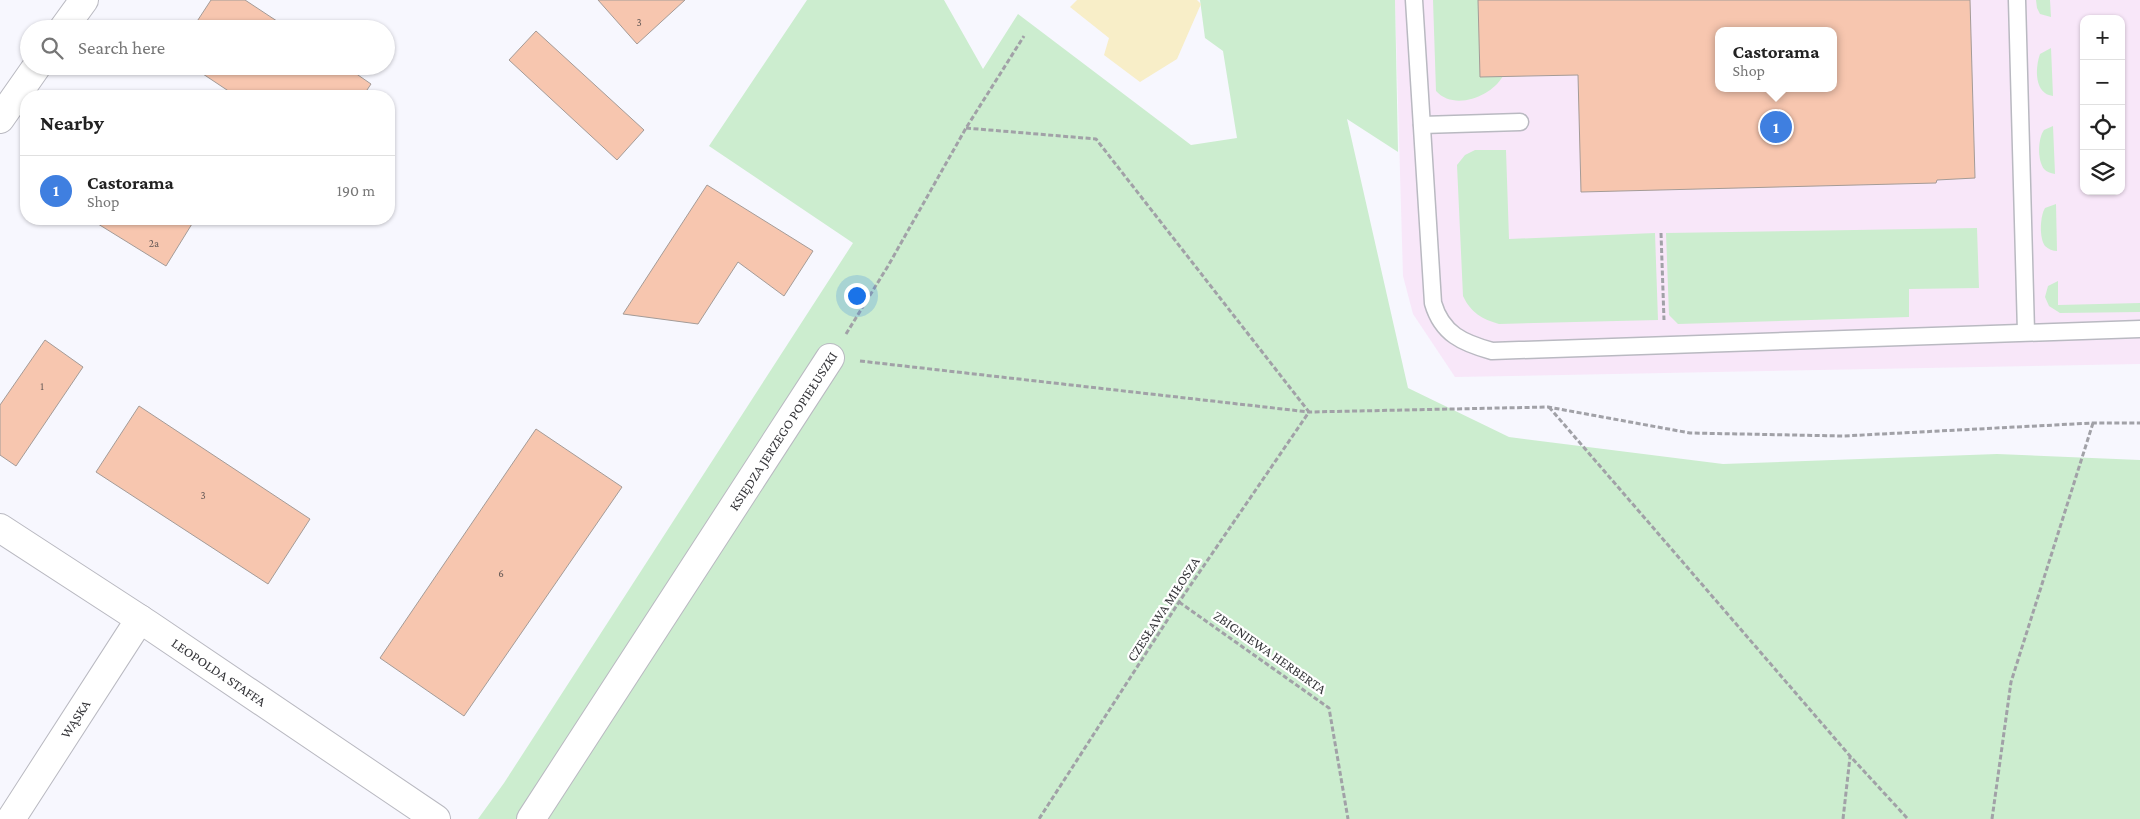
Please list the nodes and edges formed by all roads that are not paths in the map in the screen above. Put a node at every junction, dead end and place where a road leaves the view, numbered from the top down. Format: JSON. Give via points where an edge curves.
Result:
{"nodes":[{"id":1,"x":84,"y":0,"type":"edge"},
{"id":2,"x":1414,"y":0,"type":"edge"},
{"id":3,"x":2017,"y":0,"type":"edge"},
{"id":4,"x":70,"y":20,"type":"edge"},
{"id":5,"x":31,"y":75,"type":"edge"},
{"id":6,"x":20,"y":90,"type":"edge"},
{"id":7,"x":20,"y":90,"type":"edge"},
{"id":8,"x":0,"y":119,"type":"edge"},
{"id":9,"x":1520,"y":122,"type":"dead end"},
{"id":10,"x":1422,"y":125,"type":"junction"},
{"id":11,"x":2140,"y":329,"type":"edge"},
{"id":12,"x":2026,"y":332,"type":"junction"},
{"id":13,"x":830,"y":358,"type":"road end"},
{"id":14,"x":0,"y":528,"type":"edge"},
{"id":15,"x":140,"y":619,"type":"junction"},
{"id":16,"x":11,"y":819,"type":"edge"},
{"id":17,"x":436,"y":819,"type":"edge"},
{"id":18,"x":531,"y":819,"type":"edge"}],
"edges":[{"from":1,"to":4,"type":"street"},
{"from":2,"to":10,"type":"lane"},
{"from":3,"to":12,"type":"lane"},
{"from":5,"to":6,"type":"street"},
{"from":7,"to":8,"type":"street"},
{"from":9,"to":10,"type":"lane"},
{"from":10,"to":12,"type":"lane","via":[[1433,303],[1436,314],[1450,332],[1480,348],[1492,351]]},
{"from":11,"to":12,"type":"lane"},
{"from":13,"to":18,"type":"street","name":"KSIĘDZA JERZEGO POPIEŁUSZKI"},
{"from":14,"to":15,"type":"street","name":"LEOPOLDA STAFFA"},
{"from":15,"to":16,"type":"street","name":"WĄSKA"},
{"from":15,"to":17,"type":"street","name":"LEOPOLDA STAFFA"}]}
